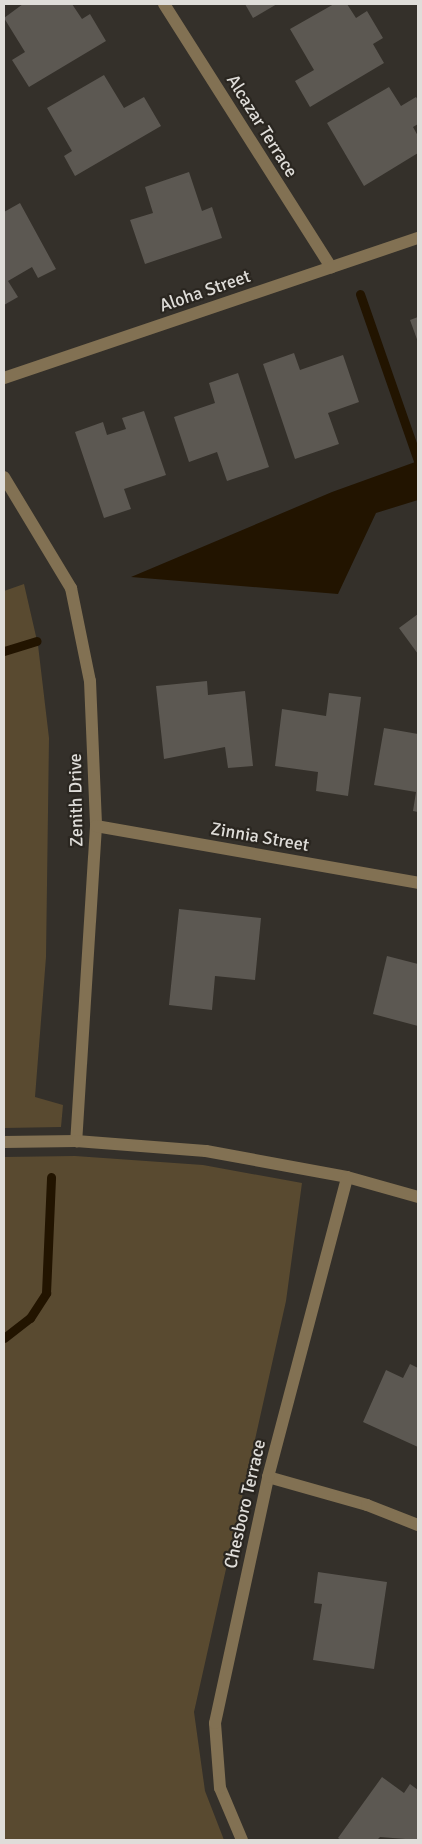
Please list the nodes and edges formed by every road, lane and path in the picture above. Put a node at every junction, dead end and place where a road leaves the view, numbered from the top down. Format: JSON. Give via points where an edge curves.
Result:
{"nodes":[{"id":1,"x":164,"y":4,"type":"edge"},
{"id":2,"x":418,"y":238,"type":"edge"},
{"id":3,"x":331,"y":267,"type":"junction"},
{"id":4,"x":4,"y":378,"type":"edge"},
{"id":5,"x":4,"y":477,"type":"edge"},
{"id":6,"x":96,"y":826,"type":"junction"},
{"id":7,"x":418,"y":883,"type":"edge"},
{"id":8,"x":76,"y":1141,"type":"junction"},
{"id":9,"x":4,"y":1142,"type":"edge"},
{"id":10,"x":347,"y":1177,"type":"junction"},
{"id":11,"x":418,"y":1197,"type":"edge"},
{"id":12,"x":268,"y":1477,"type":"junction"},
{"id":13,"x":418,"y":1525,"type":"edge"},
{"id":14,"x":242,"y":1840,"type":"edge"}],
"edges":[{"from":1,"to":3,"type":"street","name":"Alcazar Terrace"},
{"from":2,"to":3,"type":"street","name":"Aloha Street"},
{"from":3,"to":4,"type":"street","name":"Aloha Street"},
{"from":5,"to":6,"type":"street","name":"Zenith Drive","via":[[71,588],[90,681]]},
{"from":6,"to":7,"type":"street","name":"Zinnia Street"},
{"from":6,"to":8,"type":"street","name":"Zenith Drive"},
{"from":8,"to":9,"type":"street"},
{"from":8,"to":10,"type":"street","via":[[206,1151]]},
{"from":10,"to":11,"type":"street"},
{"from":10,"to":12,"type":"street","name":"Chesboro Terrace"},
{"from":12,"to":13,"type":"street","via":[[367,1504]]},
{"from":12,"to":14,"type":"street","name":"Chesboro Terrace","via":[[215,1723],[220,1788]]}]}
